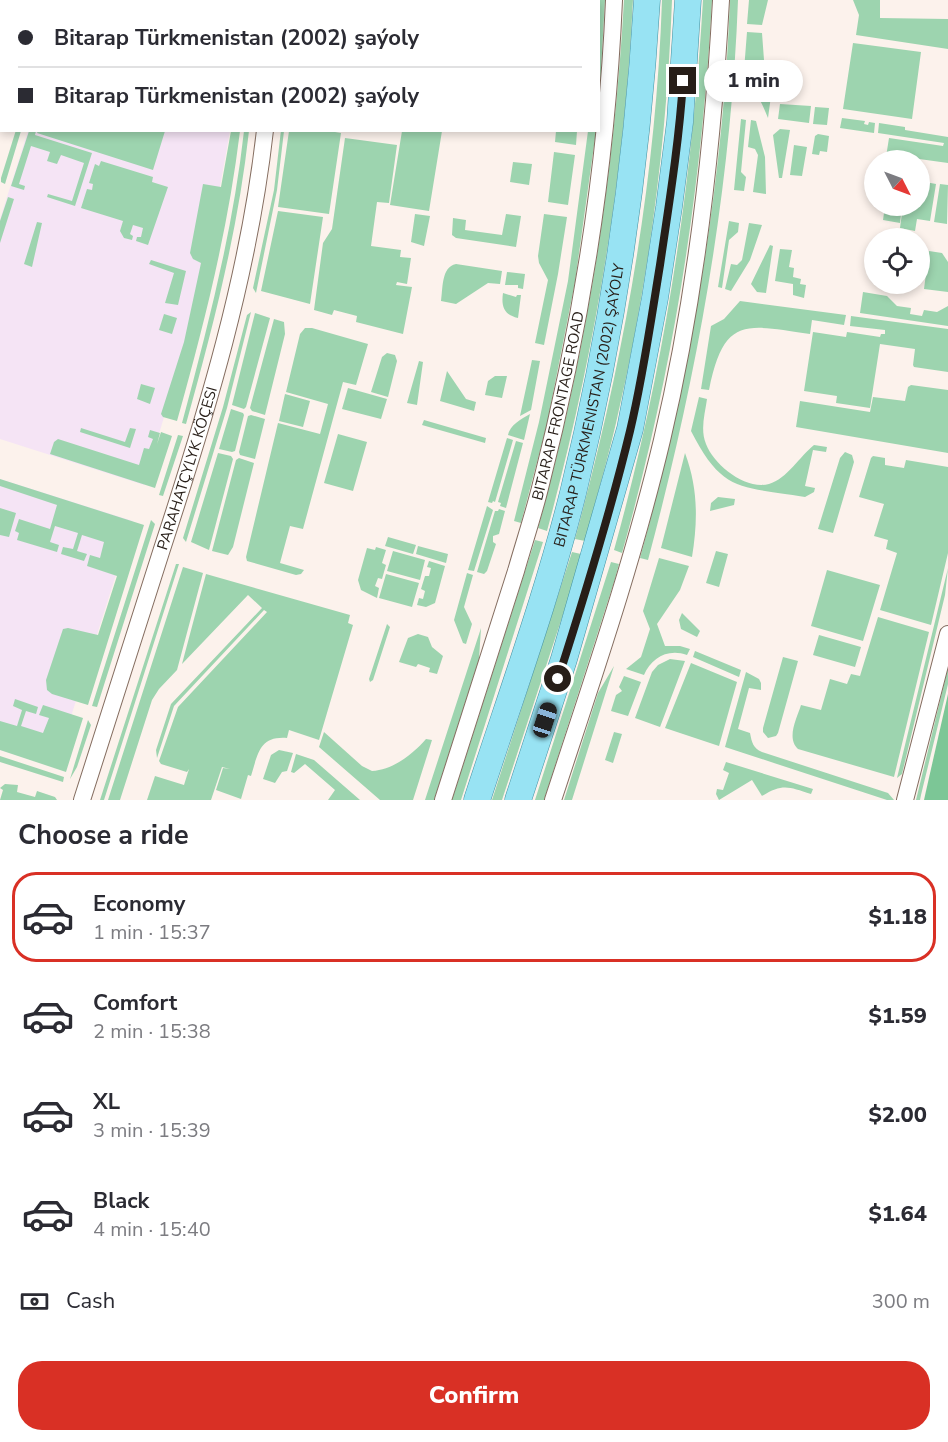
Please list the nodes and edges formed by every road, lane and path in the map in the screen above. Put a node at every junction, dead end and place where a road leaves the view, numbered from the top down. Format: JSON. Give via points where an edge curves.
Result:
{"nodes":[{"id":1,"x":615,"y":0,"type":"edge"},
{"id":2,"x":647,"y":0,"type":"edge"},
{"id":3,"x":688,"y":0,"type":"edge"},
{"id":4,"x":721,"y":0,"type":"edge"},
{"id":5,"x":265,"y":132,"type":"edge"},
{"id":6,"x":948,"y":634,"type":"edge"},
{"id":7,"x":82,"y":800,"type":"edge"},
{"id":8,"x":443,"y":800,"type":"edge"},
{"id":9,"x":477,"y":800,"type":"edge"},
{"id":10,"x":518,"y":800,"type":"edge"},
{"id":11,"x":554,"y":800,"type":"edge"},
{"id":12,"x":905,"y":800,"type":"edge"}],
"edges":[{"from":1,"to":8,"type":"street","name":"BITARAP FRONTAGE ROAD","via":[[598,199],[558,414],[540,491]]},
{"from":2,"to":9,"type":"main road","name":"BITARAP TÜRKMENISTAN (2002) ŞAÝOLY","via":[[635,147],[604,352],[572,495]]},
{"from":3,"to":10,"type":"main road","via":[[680,122],[669,207],[630,429],[568,648]]},
{"from":4,"to":11,"type":"street","via":[[703,210],[662,439],[626,573]]},
{"from":5,"to":7,"type":"street","name":"PARAHATÇYLYK KÖÇESI","via":[[253,214],[221,356]]},
{"from":6,"to":12,"type":"street"}]}
